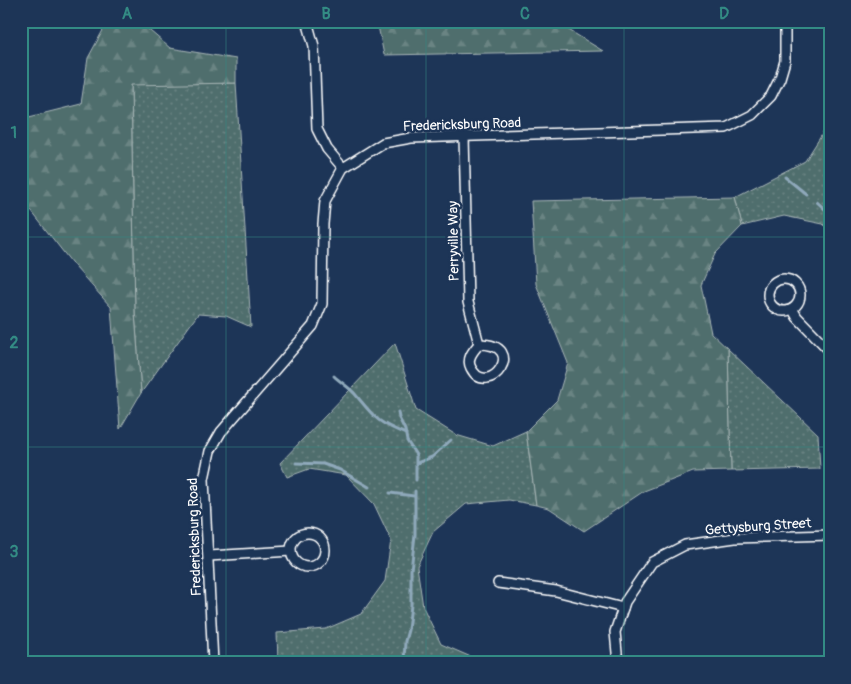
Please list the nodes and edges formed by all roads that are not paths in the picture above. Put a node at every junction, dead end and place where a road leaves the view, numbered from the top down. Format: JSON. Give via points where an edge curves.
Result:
{"nodes":[{"id":1,"x":307,"y":21,"type":"edge"},
{"id":2,"x":784,"y":21,"type":"edge"},
{"id":3,"x":464,"y":136,"type":"junction"},
{"id":4,"x":343,"y":168,"type":"junction"},
{"id":5,"x":793,"y":310,"type":"dead end"},
{"id":6,"x":479,"y":344,"type":"dead end"},
{"id":7,"x":830,"y":351,"type":"edge"},
{"id":8,"x":830,"y":535,"type":"edge"},
{"id":9,"x":292,"y":551,"type":"dead end"},
{"id":10,"x":209,"y":556,"type":"junction"},
{"id":11,"x":498,"y":583,"type":"dead end"},
{"id":12,"x":623,"y":608,"type":"junction"},
{"id":13,"x":213,"y":663,"type":"edge"},
{"id":14,"x":618,"y":663,"type":"edge"}],
"edges":[{"from":1,"to":4,"type":"street","via":[[314,46],[317,129],[327,149]]},
{"from":2,"to":3,"type":"street","name":"Fredericksburg Road","via":[[785,61],[771,96],[752,115],[726,128]]},
{"from":3,"to":4,"type":"street","name":"Fredericksburg Road","via":[[411,138],[383,143]]},
{"from":3,"to":6,"type":"street","name":"Perryville Way","via":[[468,302]]},
{"from":4,"to":10,"type":"street","name":"Fredericksburg Road","via":[[325,200],[322,304],[313,326],[221,432],[210,451],[204,479]]},
{"from":5,"to":7,"type":"street"},
{"from":8,"to":12,"type":"street","name":"Gettysburg Street","via":[[735,538],[685,545],[652,562]]},
{"from":9,"to":10,"type":"street"},
{"from":10,"to":13,"type":"street","name":"Fredericksburg Road"},
{"from":11,"to":12,"type":"street","via":[[556,591]]},
{"from":12,"to":14,"type":"street","name":"Gettysburg Street","via":[[615,632]]}]}
